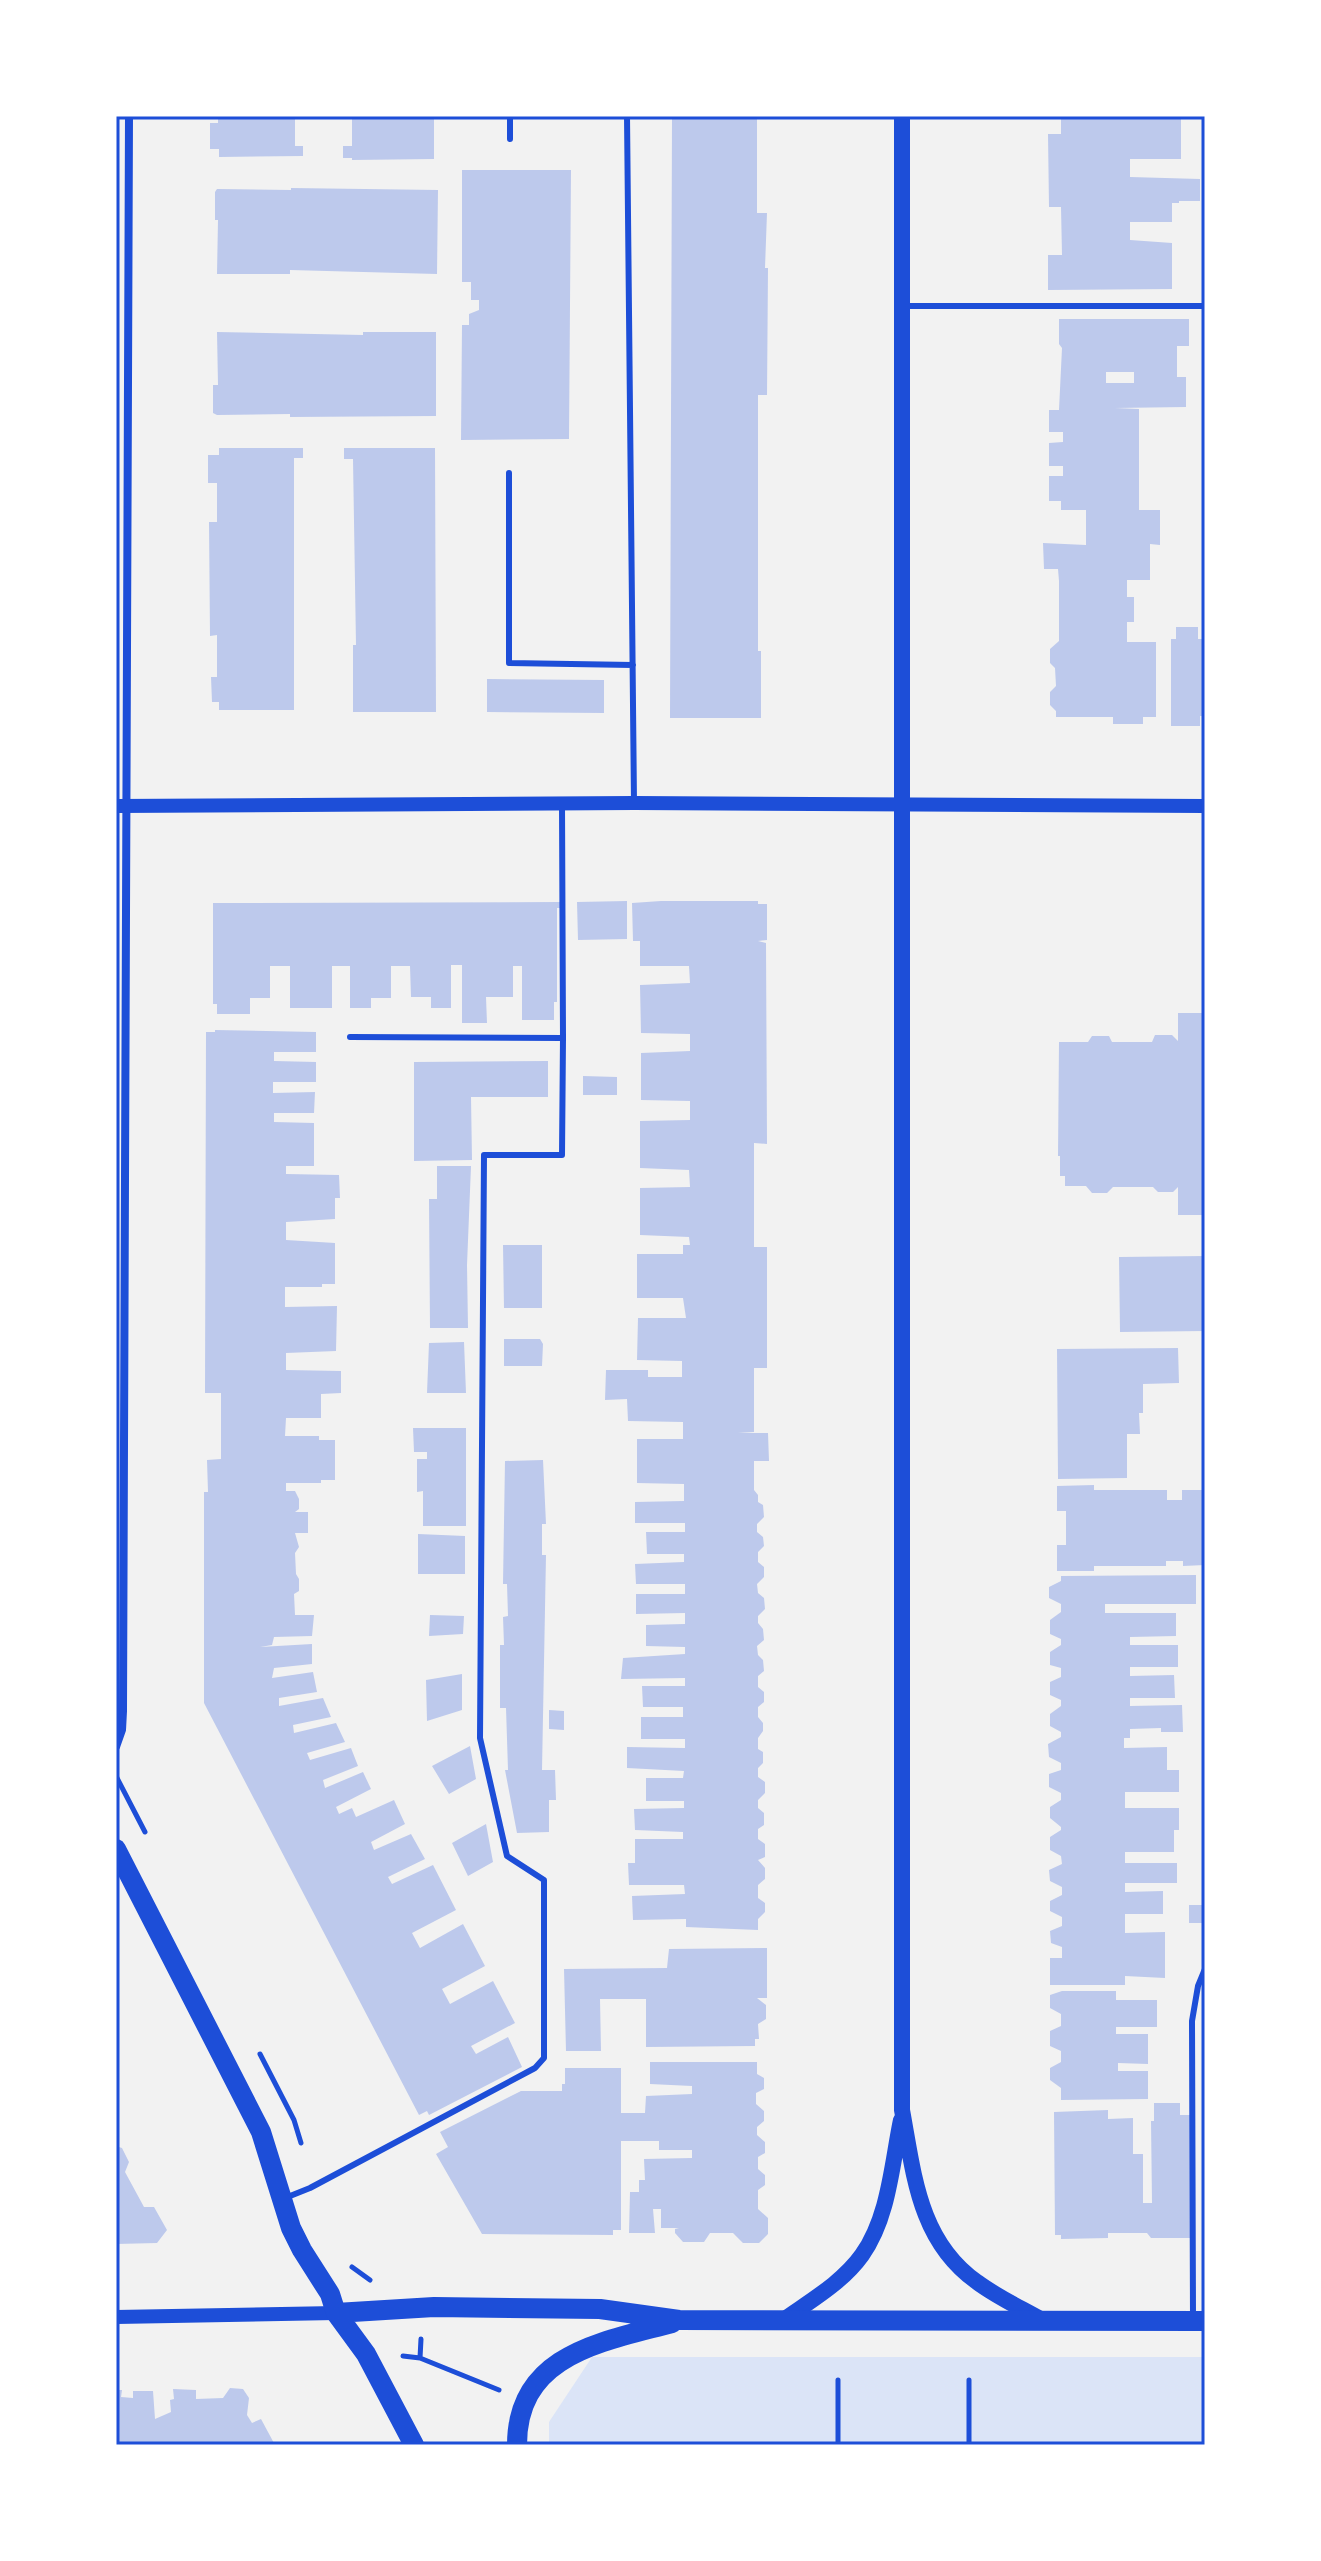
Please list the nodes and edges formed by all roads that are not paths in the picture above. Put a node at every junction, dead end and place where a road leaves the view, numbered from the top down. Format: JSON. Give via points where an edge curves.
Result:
{"nodes":[{"id":1,"x":129,"y":116,"type":"edge"},
{"id":2,"x":510,"y":116,"type":"edge"},
{"id":3,"x":627,"y":116,"type":"edge"},
{"id":4,"x":902,"y":116,"type":"edge"},
{"id":5,"x":510,"y":139,"type":"dead end"},
{"id":6,"x":903,"y":306,"type":"junction"},
{"id":7,"x":1205,"y":306,"type":"edge"},
{"id":8,"x":509,"y":473,"type":"dead end"},
{"id":9,"x":633,"y":665,"type":"junction"},
{"id":10,"x":634,"y":803,"type":"junction"},
{"id":11,"x":562,"y":804,"type":"junction"},
{"id":12,"x":902,"y":805,"type":"junction"},
{"id":13,"x":122,"y":806,"type":"edge"},
{"id":14,"x":1205,"y":806,"type":"edge"},
{"id":15,"x":350,"y":1037,"type":"dead end"},
{"id":16,"x":563,"y":1038,"type":"junction"},
{"id":17,"x":116,"y":1747,"type":"edge"},
{"id":18,"x":116,"y":1849,"type":"edge"},
{"id":19,"x":1205,"y":1969,"type":"edge"},
{"id":20,"x":902,"y":2110,"type":"junction"},
{"id":21,"x":282,"y":2199,"type":"junction"},
{"id":22,"x":336,"y":2313,"type":"junction"},
{"id":23,"x":116,"y":2317,"type":"edge"},
{"id":24,"x":679,"y":2320,"type":"junction"},
{"id":25,"x":1042,"y":2320,"type":"junction"},
{"id":26,"x":782,"y":2321,"type":"junction"},
{"id":27,"x":1199,"y":2321,"type":"edge"},
{"id":28,"x":414,"y":2445,"type":"edge"},
{"id":29,"x":517,"y":2445,"type":"edge"}],
"edges":[{"from":1,"to":13,"type":"street"},
{"from":2,"to":5,"type":"lane"},
{"from":3,"to":9,"type":"lane"},
{"from":4,"to":6,"type":"main road"},
{"from":6,"to":7,"type":"lane"},
{"from":6,"to":12,"type":"main road"},
{"from":8,"to":9,"type":"lane","via":[[509,663]]},
{"from":9,"to":10,"type":"lane"},
{"from":10,"to":11,"type":"street"},
{"from":10,"to":12,"type":"street"},
{"from":11,"to":13,"type":"street"},
{"from":11,"to":16,"type":"lane"},
{"from":12,"to":14,"type":"street"},
{"from":12,"to":20,"type":"main road"},
{"from":13,"to":17,"type":"street","via":[[123,1696]]},
{"from":15,"to":16,"type":"lane"},
{"from":16,"to":21,"type":"lane","via":[[562,1155],[484,1155],[480,1738],[507,1856],[544,1880],[544,2058],[535,2068]]},
{"from":18,"to":21,"type":"main road","via":[[261,2132]]},
{"from":19,"to":27,"type":"lane","via":[[1192,2021]]},
{"from":20,"to":25,"type":"main road","via":[[918,2199],[944,2252],[977,2282]]},
{"from":20,"to":26,"type":"main road","via":[[887,2196],[863,2254],[831,2287]]},
{"from":21,"to":22,"type":"main road","via":[[291,2228]]},
{"from":22,"to":23,"type":"street"},
{"from":22,"to":24,"type":"main road","via":[[434,2307],[600,2309]]},
{"from":22,"to":28,"type":"main road","via":[[366,2354]]},
{"from":24,"to":26,"type":"main road"},
{"from":24,"to":29,"type":"main road","via":[[588,2346],[557,2363],[525,2400]]},
{"from":25,"to":26,"type":"main road"},
{"from":25,"to":27,"type":"main road"}]}
